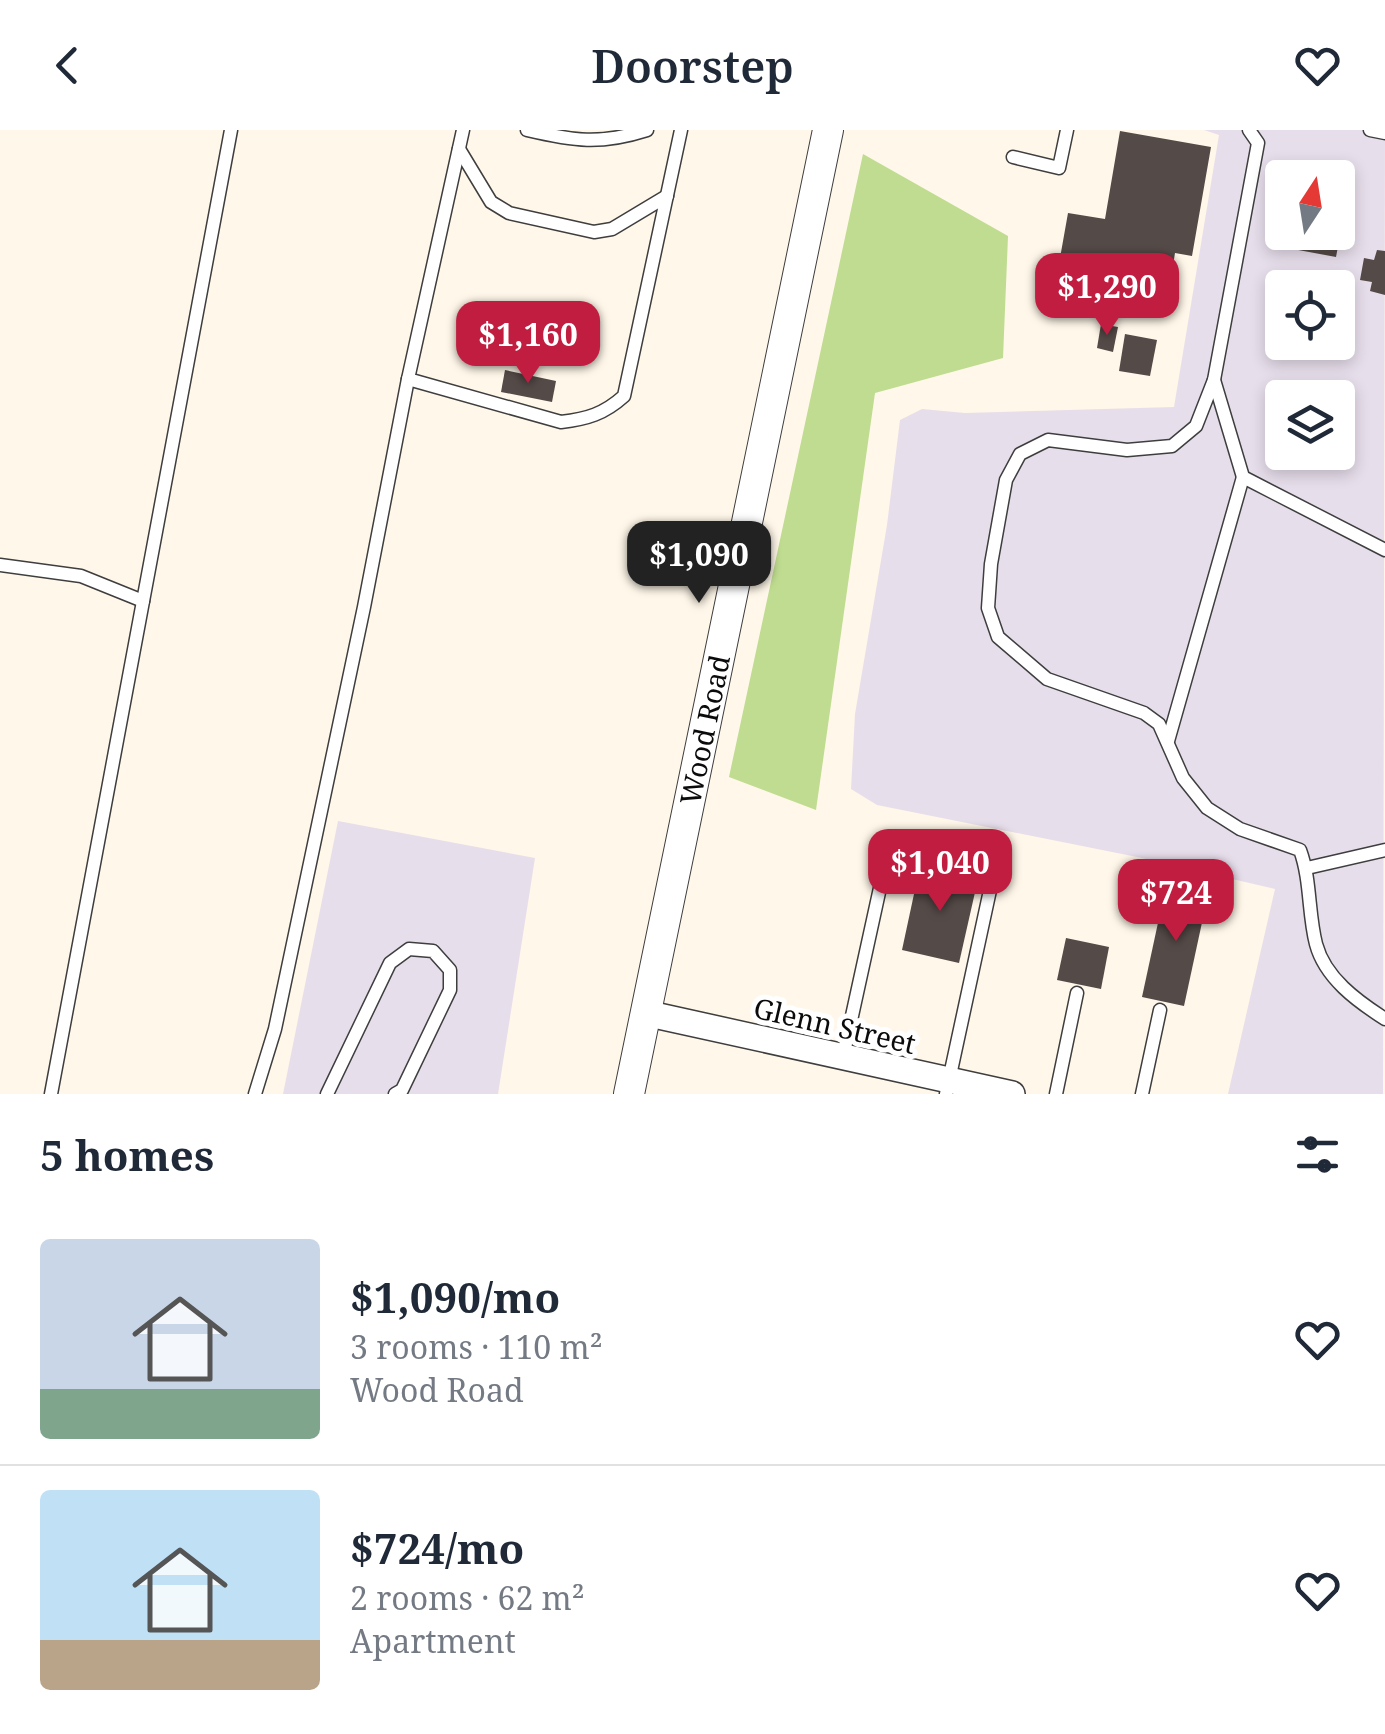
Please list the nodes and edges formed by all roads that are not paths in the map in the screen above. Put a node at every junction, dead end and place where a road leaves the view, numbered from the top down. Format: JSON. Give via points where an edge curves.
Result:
{"nodes":[{"id":1,"x":232,"y":130,"type":"edge"},
{"id":2,"x":463,"y":130,"type":"edge"},
{"id":3,"x":527,"y":130,"type":"edge"},
{"id":4,"x":647,"y":130,"type":"edge"},
{"id":5,"x":681,"y":130,"type":"edge"},
{"id":6,"x":828,"y":130,"type":"edge"},
{"id":7,"x":1067,"y":130,"type":"edge"},
{"id":8,"x":1249,"y":130,"type":"edge"},
{"id":9,"x":1370,"y":130,"type":"edge"},
{"id":10,"x":1385,"y":133,"type":"edge"},
{"id":11,"x":459,"y":149,"type":"junction"},
{"id":12,"x":1013,"y":157,"type":"dead end"},
{"id":13,"x":667,"y":196,"type":"junction"},
{"id":14,"x":408,"y":379,"type":"junction"},
{"id":15,"x":1214,"y":380,"type":"junction"},
{"id":16,"x":1243,"y":477,"type":"junction"},
{"id":17,"x":1385,"y":550,"type":"edge"},
{"id":18,"x":0,"y":565,"type":"edge"},
{"id":19,"x":143,"y":601,"type":"junction"},
{"id":20,"x":1168,"y":740,"type":"junction"},
{"id":21,"x":1385,"y":850,"type":"edge"},
{"id":22,"x":1307,"y":868,"type":"junction"},
{"id":23,"x":1076,"y":992,"type":"dead end"},
{"id":24,"x":1160,"y":1010,"type":"dead end"},
{"id":25,"x":645,"y":1013,"type":"junction"},
{"id":26,"x":1385,"y":1019,"type":"edge"},
{"id":27,"x":843,"y":1058,"type":"junction"},
{"id":28,"x":948,"y":1088,"type":"edge"},
{"id":29,"x":51,"y":1094,"type":"edge"},
{"id":30,"x":255,"y":1094,"type":"edge"},
{"id":31,"x":328,"y":1094,"type":"edge"},
{"id":32,"x":395,"y":1094,"type":"edge"},
{"id":33,"x":629,"y":1094,"type":"edge"},
{"id":34,"x":1012,"y":1094,"type":"edge"},
{"id":35,"x":1056,"y":1094,"type":"edge"},
{"id":36,"x":1142,"y":1094,"type":"edge"}],
"edges":[{"from":1,"to":19,"type":"lane"},
{"from":2,"to":11,"type":"lane"},
{"from":3,"to":4,"type":"lane","via":[[577,142]]},
{"from":5,"to":13,"type":"lane"},
{"from":6,"to":25,"type":"street","name":"Wood Road"},
{"from":7,"to":12,"type":"lane","via":[[1059,168]]},
{"from":8,"to":15,"type":"lane","via":[[1258,143]]},
{"from":9,"to":10,"type":"lane"},
{"from":11,"to":13,"type":"lane","via":[[491,202],[509,213],[594,232],[612,229]]},
{"from":11,"to":14,"type":"lane"},
{"from":13,"to":14,"type":"lane","via":[[624,396],[608,411],[561,422]]},
{"from":14,"to":30,"type":"lane","via":[[275,1030]]},
{"from":15,"to":16,"type":"lane"},
{"from":15,"to":20,"type":"lane","via":[[1196,426],[1172,446],[1127,450],[1048,440],[1020,454],[1006,480],[991,564],[988,608],[998,637],[1047,679],[1144,713]]},
{"from":16,"to":17,"type":"lane"},
{"from":16,"to":20,"type":"lane"},
{"from":18,"to":19,"type":"lane","via":[[82,576]]},
{"from":19,"to":29,"type":"lane"},
{"from":20,"to":22,"type":"lane","via":[[1183,778],[1207,808],[1300,850]]},
{"from":21,"to":22,"type":"lane"},
{"from":22,"to":26,"type":"lane","via":[[1316,946],[1332,978]]},
{"from":23,"to":35,"type":"lane"},
{"from":24,"to":36,"type":"lane"},
{"from":25,"to":27,"type":"street","name":"Glenn Street"},
{"from":25,"to":33,"type":"street","name":"Wood Road"},
{"from":27,"to":28,"type":"street","name":"Glenn Street"},
{"from":27,"to":28,"type":"lane","via":[[884,864],[915,851],[985,868],[992,881]]},
{"from":28,"to":34,"type":"street","name":"Glenn Street"},
{"from":31,"to":32,"type":"lane","via":[[390,963],[409,949],[432,951],[450,970],[450,990]]}]}
